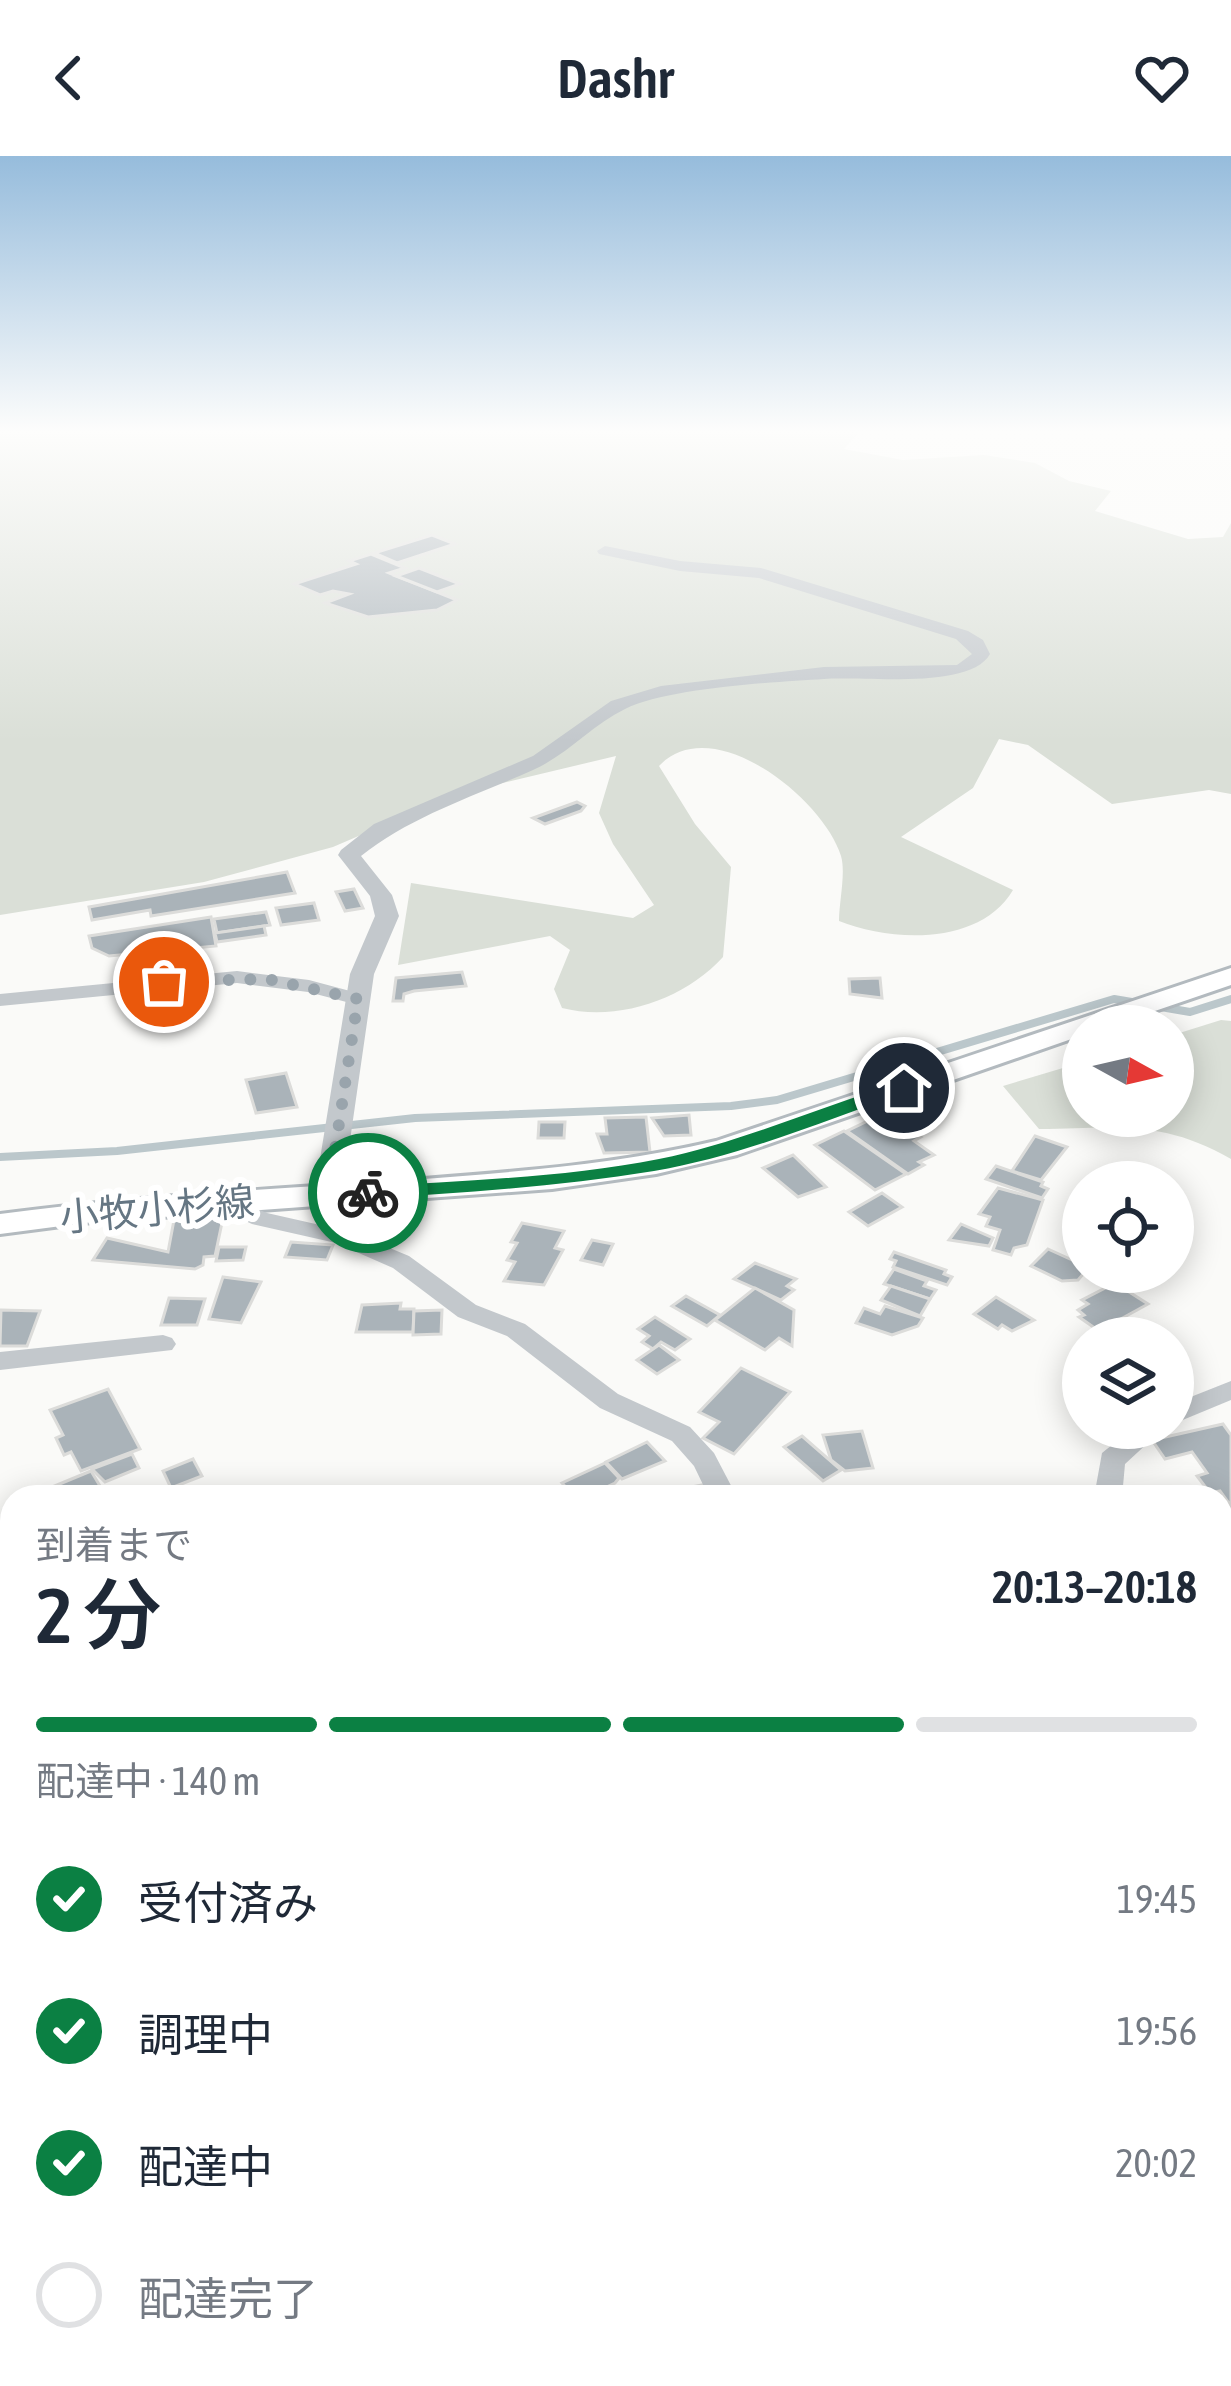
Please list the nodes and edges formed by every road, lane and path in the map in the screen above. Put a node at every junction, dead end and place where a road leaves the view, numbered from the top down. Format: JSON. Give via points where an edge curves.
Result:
{"nodes":[{"id":1,"x":604,"y":551,"type":"dead end"},
{"id":2,"x":1231,"y":976,"type":"edge"},
{"id":3,"x":358,"y":999,"type":"junction"},
{"id":4,"x":0,"y":1000,"type":"edge"},
{"id":5,"x":1145,"y":1005,"type":"edge"},
{"id":6,"x":1062,"y":1033,"type":"edge"},
{"id":7,"x":328,"y":1196,"type":"junction"},
{"id":8,"x":223,"y":1202,"type":"junction"},
{"id":9,"x":0,"y":1224,"type":"edge"},
{"id":10,"x":164,"y":1344,"type":"dead end"},
{"id":11,"x":0,"y":1361,"type":"edge"},
{"id":12,"x":1231,"y":1390,"type":"edge"},
{"id":13,"x":1194,"y":1405,"type":"edge"},
{"id":14,"x":1125,"y":1449,"type":"edge"},
{"id":15,"x":718,"y":1485,"type":"edge"},
{"id":16,"x":1109,"y":1485,"type":"edge"}],
"edges":[{"from":1,"to":3,"type":"street","via":[[780,578],[962,635],[981,654],[960,670],[824,673],[661,692],[619,705],[487,788],[382,829],[349,855],[381,895],[387,916]]},
{"from":2,"to":5,"type":"main road","name":"小牧小杉線"},
{"from":3,"to":4,"type":"street","via":[[237,977]]},
{"from":3,"to":7,"type":"street"},
{"from":6,"to":7,"type":"main road","name":"小牧小杉線","via":[[656,1165]]},
{"from":7,"to":8,"type":"main road","name":"小牧小杉線"},
{"from":8,"to":9,"type":"main road","name":"小牧小杉線"},
{"from":8,"to":15,"type":"street","via":[[376,1249],[466,1311],[516,1330],[609,1402],[681,1434]]},
{"from":10,"to":11,"type":"street"},
{"from":12,"to":13,"type":"street"},
{"from":14,"to":16,"type":"street","via":[[1112,1460]]}]}
